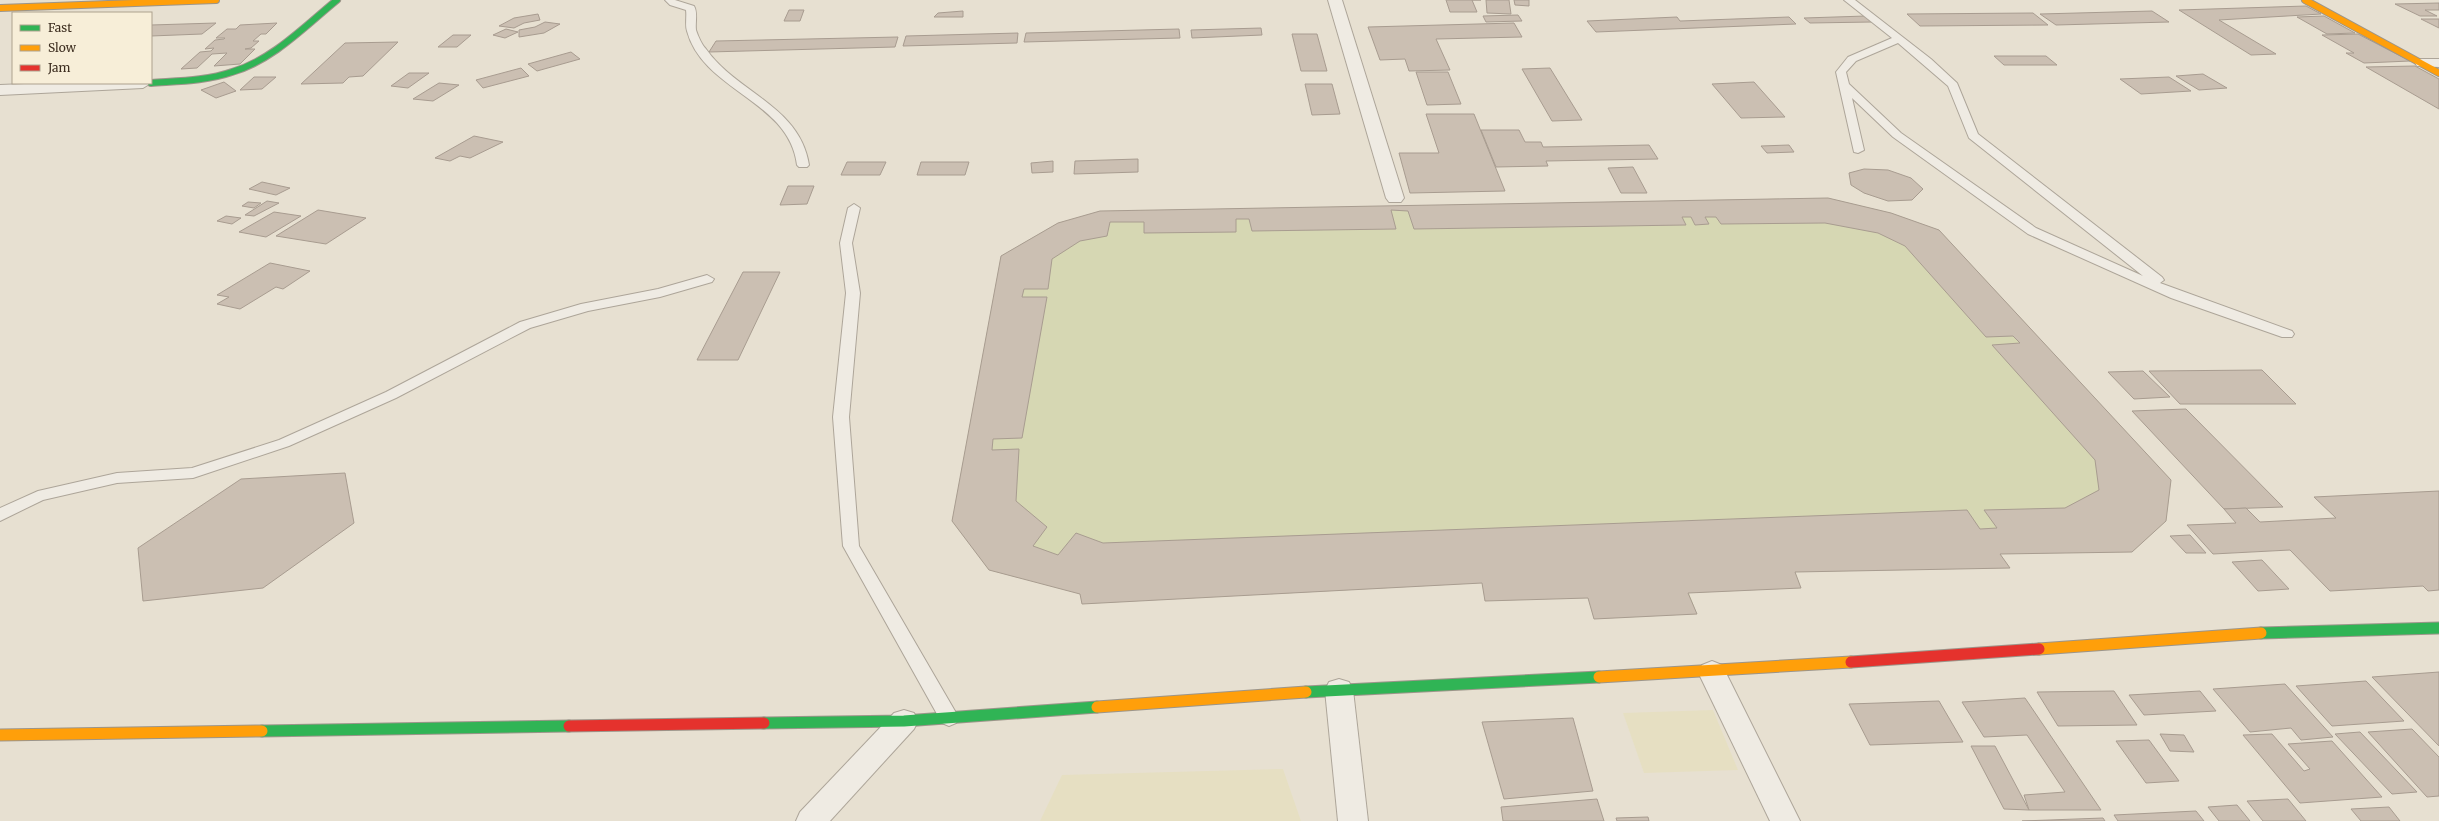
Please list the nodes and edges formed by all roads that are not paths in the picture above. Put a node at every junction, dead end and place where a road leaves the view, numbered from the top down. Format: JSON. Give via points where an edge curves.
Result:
{"nodes":[{"id":1,"x":216,"y":0,"type":"edge"},
{"id":2,"x":337,"y":0,"type":"edge"},
{"id":3,"x":670,"y":0,"type":"edge"},
{"id":4,"x":1335,"y":0,"type":"edge"},
{"id":5,"x":1849,"y":0,"type":"edge"},
{"id":6,"x":2305,"y":0,"type":"edge"},
{"id":7,"x":0,"y":8,"type":"edge"},
{"id":8,"x":1899,"y":39,"type":"junction"},
{"id":9,"x":2422,"y":63,"type":"junction"},
{"id":10,"x":2439,"y":63,"type":"edge"},
{"id":11,"x":2439,"y":73,"type":"edge"},
{"id":12,"x":152,"y":83,"type":"edge"},
{"id":13,"x":123,"y":84,"type":"edge"},
{"id":14,"x":1844,"y":85,"type":"junction"},
{"id":15,"x":0,"y":90,"type":"edge"},
{"id":16,"x":1858,"y":150,"type":"dead end"},
{"id":17,"x":803,"y":165,"type":"dead end"},
{"id":18,"x":1395,"y":198,"type":"dead end"},
{"id":19,"x":854,"y":208,"type":"dead end"},
{"id":20,"x":707,"y":279,"type":"dead end"},
{"id":21,"x":2176,"y":295,"type":"junction"},
{"id":22,"x":2287,"y":334,"type":"dead end"},
{"id":23,"x":0,"y":515,"type":"edge"},
{"id":24,"x":2439,"y":628,"type":"edge"},
{"id":25,"x":1712,"y":672,"type":"junction"},
{"id":26,"x":1339,"y":690,"type":"junction"},
{"id":27,"x":949,"y":718,"type":"junction"},
{"id":28,"x":904,"y":721,"type":"junction"},
{"id":29,"x":0,"y":735,"type":"edge"},
{"id":30,"x":811,"y":821,"type":"edge"},
{"id":31,"x":1353,"y":821,"type":"edge"},
{"id":32,"x":1785,"y":821,"type":"edge"}],
"edges":[{"from":1,"to":7,"type":"street"},
{"from":2,"to":12,"type":"street","via":[[263,58],[243,69],[211,77]]},
{"from":3,"to":17,"type":"lane","via":[[691,8],[690,26],[707,58],[713,66],[776,114],[800,147]]},
{"from":4,"to":18,"type":"street"},
{"from":5,"to":8,"type":"lane"},
{"from":6,"to":9,"type":"street"},
{"from":8,"to":14,"type":"lane","via":[[1852,59],[1840,72]]},
{"from":8,"to":21,"type":"lane","via":[[1953,85],[1973,136]]},
{"from":9,"to":10,"type":"street"},
{"from":9,"to":11,"type":"street"},
{"from":13,"to":15,"type":"street"},
{"from":14,"to":16,"type":"lane"},
{"from":14,"to":21,"type":"lane","via":[[1898,135],[2032,231]]},
{"from":19,"to":27,"type":"lane","via":[[846,243],[852,293],[841,417],[852,546]]},
{"from":20,"to":23,"type":"lane","via":[[660,293],[586,307],[525,325],[391,395],[284,443],[193,473],[116,478],[38,496]]},
{"from":21,"to":22,"type":"lane"},
{"from":24,"to":25,"type":"street","via":[[2262,633]]},
{"from":25,"to":26,"type":"street"},
{"from":25,"to":32,"type":"street"},
{"from":26,"to":27,"type":"street"},
{"from":26,"to":31,"type":"street"},
{"from":27,"to":28,"type":"street"},
{"from":28,"to":29,"type":"street"},
{"from":28,"to":30,"type":"street"}]}
